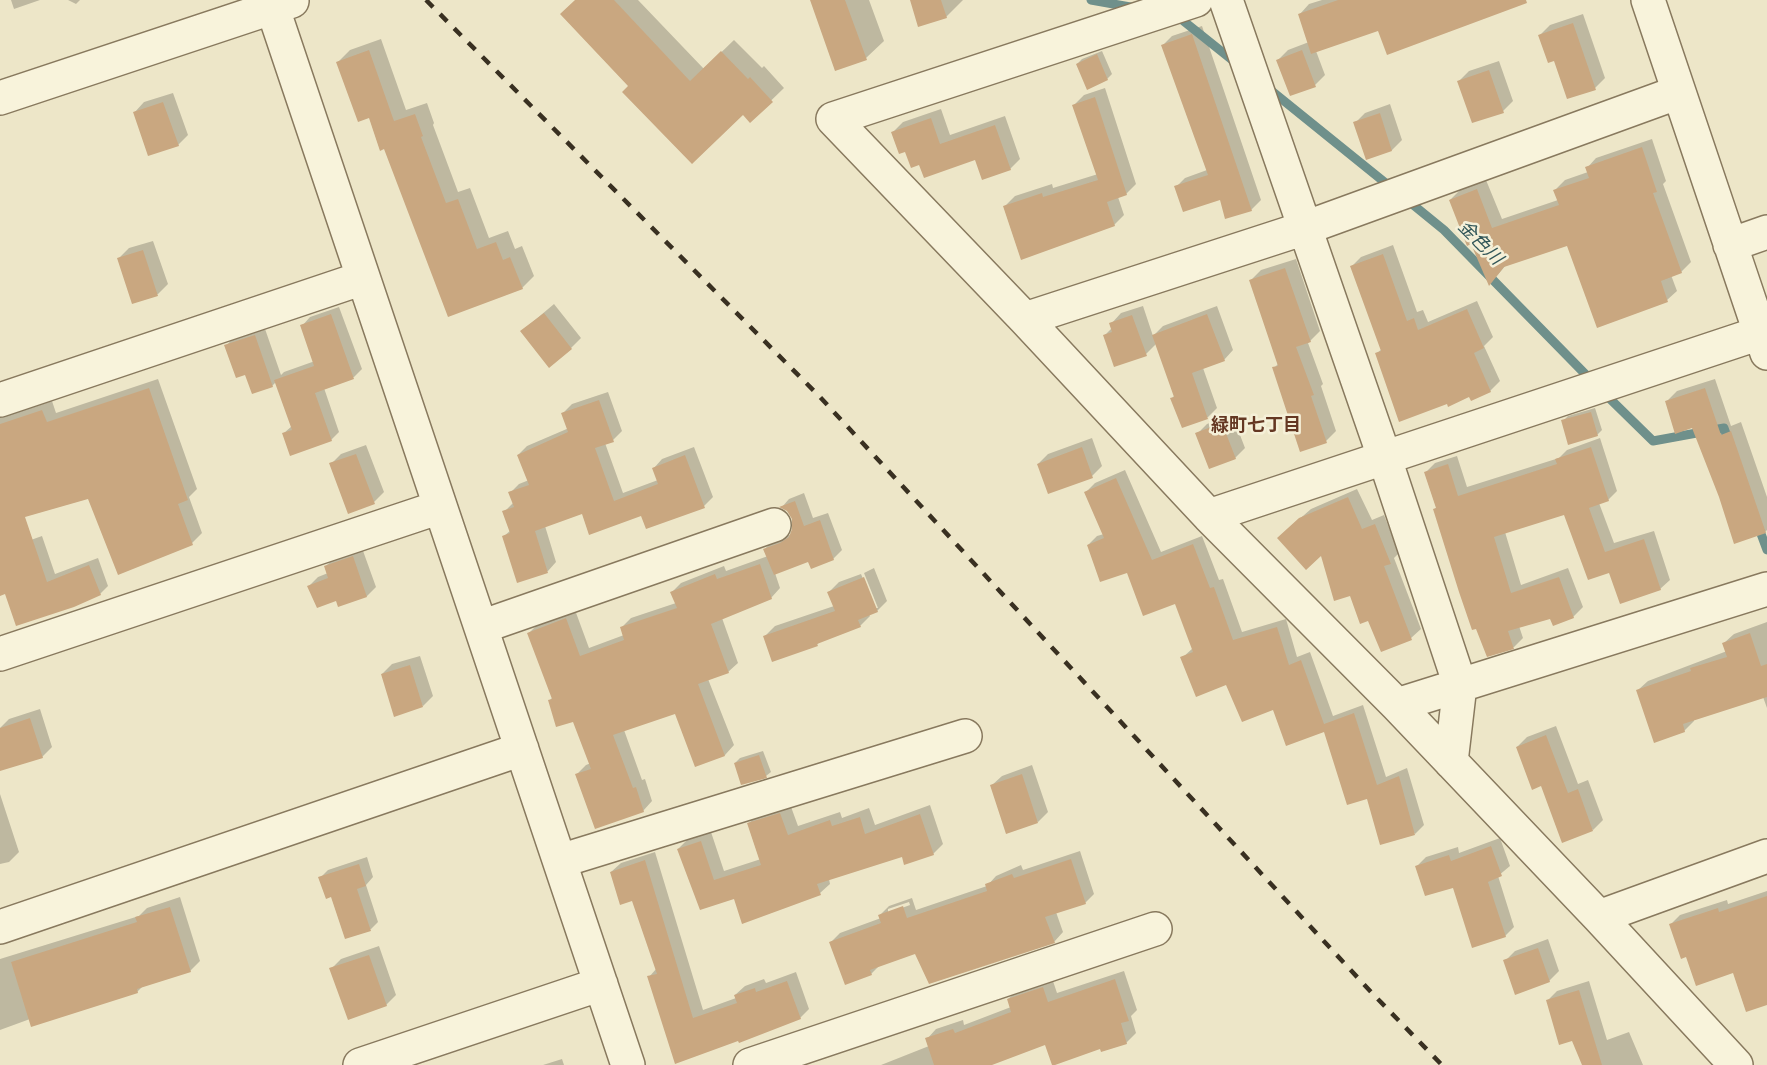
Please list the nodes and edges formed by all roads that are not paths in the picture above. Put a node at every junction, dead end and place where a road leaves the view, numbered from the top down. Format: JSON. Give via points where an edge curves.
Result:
{"nodes":[{"id":1,"x":1196,"y":0,"type":"edge"},
{"id":2,"x":1226,"y":0,"type":"edge"},
{"id":3,"x":1648,"y":0,"type":"edge"},
{"id":4,"x":278,"y":2,"type":"edge"},
{"id":5,"x":1679,"y":92,"type":"junction"},
{"id":6,"x":0,"y":98,"type":"edge"},
{"id":7,"x":1305,"y":228,"type":"junction"},
{"id":8,"x":1767,"y":232,"type":"edge"},
{"id":9,"x":1730,"y":245,"type":"junction"},
{"id":10,"x":363,"y":278,"type":"junction"},
{"id":11,"x":1025,"y":320,"type":"junction"},
{"id":12,"x":1763,"y":343,"type":"edge"},
{"id":13,"x":0,"y":400,"type":"edge"},
{"id":14,"x":1385,"y":459,"type":"junction"},
{"id":15,"x":440,"y":507,"type":"junction"},
{"id":16,"x":1209,"y":516,"type":"junction"},
{"id":17,"x":774,"y":525,"type":"dead end"},
{"id":18,"x":1767,"y":589,"type":"edge"},
{"id":19,"x":481,"y":627,"type":"junction"},
{"id":20,"x":0,"y":654,"type":"edge"},
{"id":21,"x":1460,"y":685,"type":"junction"},
{"id":22,"x":1397,"y":705,"type":"junction"},
{"id":23,"x":965,"y":736,"type":"dead end"},
{"id":24,"x":522,"y":749,"type":"junction"},
{"id":25,"x":1451,"y":762,"type":"junction"},
{"id":26,"x":1767,"y":856,"type":"edge"},
{"id":27,"x":560,"y":861,"type":"junction"},
{"id":28,"x":1599,"y":917,"type":"junction"},
{"id":29,"x":0,"y":927,"type":"edge"},
{"id":30,"x":1155,"y":929,"type":"dead end"},
{"id":31,"x":601,"y":984,"type":"junction"},
{"id":32,"x":360,"y":1065,"type":"edge"},
{"id":33,"x":628,"y":1065,"type":"edge"},
{"id":34,"x":750,"y":1065,"type":"edge"},
{"id":35,"x":1736,"y":1065,"type":"edge"}],
"edges":[{"from":1,"to":11,"type":"street","via":[[833,119]]},
{"from":2,"to":7,"type":"street"},
{"from":3,"to":5,"type":"street"},
{"from":4,"to":6,"type":"street"},
{"from":4,"to":10,"type":"street"},
{"from":5,"to":7,"type":"street"},
{"from":5,"to":9,"type":"street"},
{"from":7,"to":11,"type":"street"},
{"from":7,"to":14,"type":"street"},
{"from":8,"to":9,"type":"street"},
{"from":9,"to":12,"type":"street"},
{"from":10,"to":13,"type":"street"},
{"from":10,"to":15,"type":"street"},
{"from":11,"to":16,"type":"street"},
{"from":12,"to":14,"type":"street"},
{"from":14,"to":16,"type":"street"},
{"from":14,"to":21,"type":"street"},
{"from":15,"to":19,"type":"street"},
{"from":15,"to":20,"type":"street"},
{"from":16,"to":22,"type":"street"},
{"from":17,"to":19,"type":"street"},
{"from":18,"to":21,"type":"street"},
{"from":19,"to":24,"type":"street"},
{"from":21,"to":22,"type":"street"},
{"from":21,"to":25,"type":"street"},
{"from":22,"to":25,"type":"street"},
{"from":23,"to":27,"type":"street"},
{"from":24,"to":27,"type":"street"},
{"from":24,"to":29,"type":"street"},
{"from":25,"to":28,"type":"street"},
{"from":26,"to":28,"type":"street"},
{"from":27,"to":31,"type":"street"},
{"from":28,"to":35,"type":"street"},
{"from":30,"to":34,"type":"street"},
{"from":31,"to":32,"type":"street"},
{"from":31,"to":33,"type":"street"}]}
